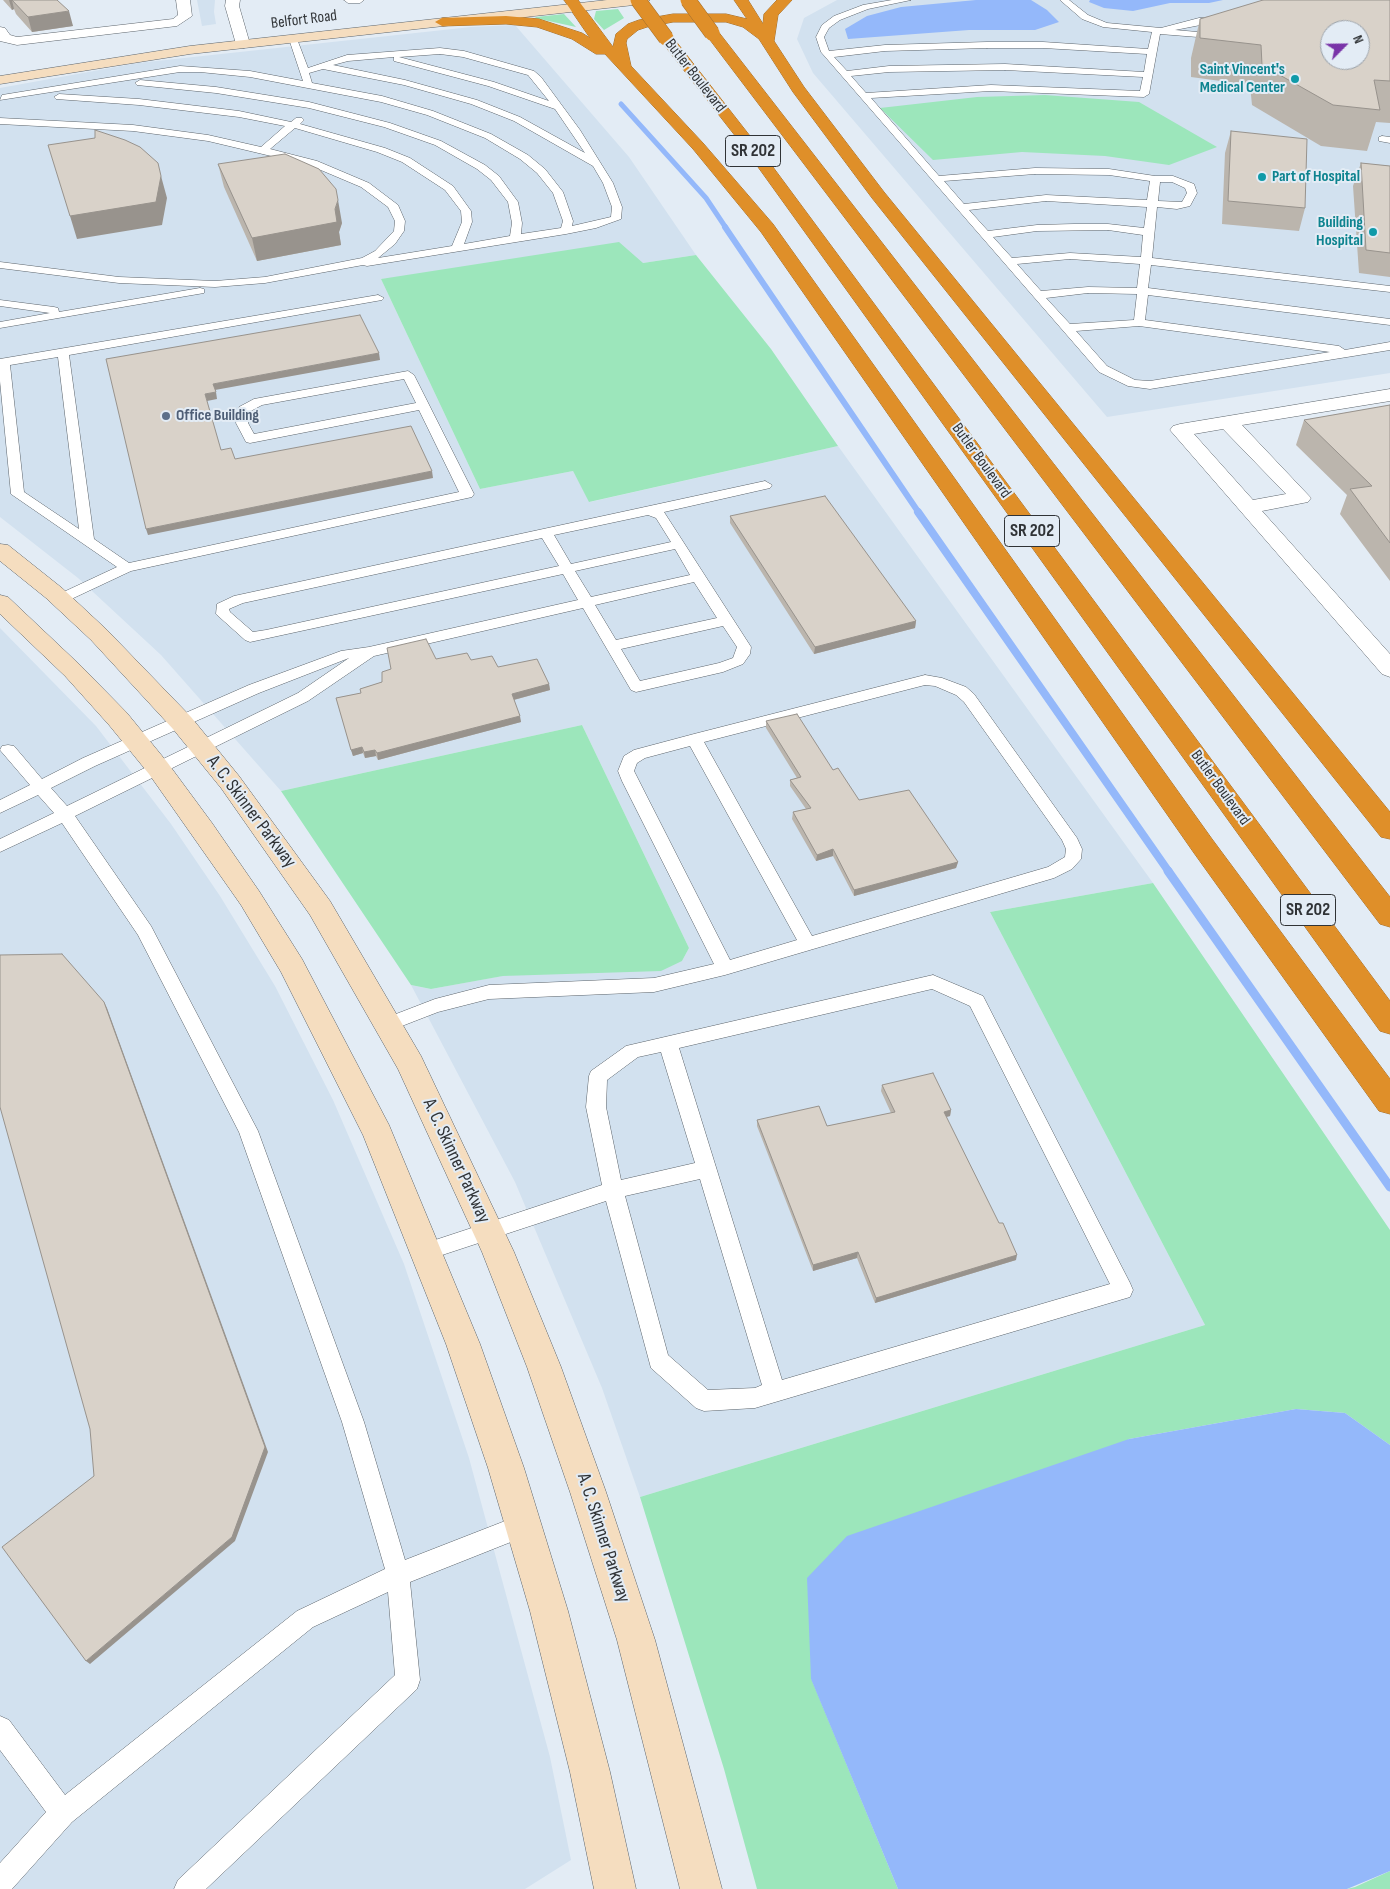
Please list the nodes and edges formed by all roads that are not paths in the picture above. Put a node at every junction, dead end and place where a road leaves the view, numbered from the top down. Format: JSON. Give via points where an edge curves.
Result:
{"nodes":[{"id":1,"x":183,"y":0,"type":"edge"},
{"id":2,"x":232,"y":0,"type":"edge"},
{"id":3,"x":348,"y":0,"type":"edge"},
{"id":4,"x":360,"y":0,"type":"edge"},
{"id":5,"x":528,"y":0,"type":"edge"},
{"id":6,"x":638,"y":0,"type":"edge"},
{"id":7,"x":643,"y":0,"type":"edge"},
{"id":8,"x":688,"y":0,"type":"edge"},
{"id":9,"x":741,"y":0,"type":"edge"},
{"id":10,"x":785,"y":0,"type":"edge"},
{"id":11,"x":907,"y":0,"type":"edge"},
{"id":12,"x":1064,"y":0,"type":"edge"},
{"id":13,"x":477,"y":4,"type":"dead end"},
{"id":14,"x":573,"y":4,"type":"edge"},
{"id":15,"x":462,"y":8,"type":"junction"},
{"id":16,"x":1231,"y":19,"type":"edge"},
{"id":17,"x":442,"y":22,"type":"junction"},
{"id":18,"x":0,"y":31,"type":"edge"},
{"id":19,"x":1156,"y":32,"type":"junction"},
{"id":20,"x":1233,"y":37,"type":"edge"},
{"id":21,"x":241,"y":39,"type":"junction"},
{"id":22,"x":294,"y":39,"type":"junction"},
{"id":23,"x":768,"y":39,"type":"junction"},
{"id":24,"x":1152,"y":52,"type":"junction"},
{"id":25,"x":382,"y":55,"type":"junction"},
{"id":26,"x":827,"y":55,"type":"junction"},
{"id":27,"x":321,"y":65,"type":"junction"},
{"id":28,"x":624,"y":66,"type":"junction"},
{"id":29,"x":0,"y":67,"type":"edge"},
{"id":30,"x":306,"y":72,"type":"junction"},
{"id":31,"x":844,"y":74,"type":"junction"},
{"id":32,"x":1148,"y":75,"type":"junction"},
{"id":33,"x":0,"y":80,"type":"edge"},
{"id":34,"x":107,"y":80,"type":"junction"},
{"id":35,"x":309,"y":85,"type":"junction"},
{"id":36,"x":57,"y":93,"type":"junction"},
{"id":37,"x":863,"y":96,"type":"junction"},
{"id":38,"x":309,"y":105,"type":"junction"},
{"id":39,"x":7,"y":106,"type":"edge"},
{"id":40,"x":558,"y":107,"type":"junction"},
{"id":41,"x":0,"y":120,"type":"edge"},
{"id":42,"x":78,"y":123,"type":"junction"},
{"id":43,"x":294,"y":125,"type":"junction"},
{"id":44,"x":263,"y":150,"type":"junction"},
{"id":45,"x":598,"y":166,"type":"junction"},
{"id":46,"x":1155,"y":178,"type":"junction"},
{"id":47,"x":935,"y":179,"type":"junction"},
{"id":48,"x":1152,"y":205,"type":"junction"},
{"id":49,"x":961,"y":208,"type":"junction"},
{"id":50,"x":566,"y":230,"type":"junction"},
{"id":51,"x":1149,"y":232,"type":"junction"},
{"id":52,"x":985,"y":234,"type":"junction"},
{"id":53,"x":516,"y":239,"type":"junction"},
{"id":54,"x":457,"y":248,"type":"junction"},
{"id":55,"x":1146,"y":261,"type":"junction"},
{"id":56,"x":1009,"y":262,"type":"junction"},
{"id":57,"x":0,"y":265,"type":"edge"},
{"id":58,"x":344,"y":266,"type":"junction"},
{"id":59,"x":264,"y":280,"type":"junction"},
{"id":60,"x":1390,"y":289,"type":"edge"},
{"id":61,"x":1143,"y":291,"type":"junction"},
{"id":62,"x":1038,"y":295,"type":"junction"},
{"id":63,"x":378,"y":298,"type":"dead end"},
{"id":64,"x":0,"y":303,"type":"edge"},
{"id":65,"x":72,"y":313,"type":"junction"},
{"id":66,"x":1390,"y":322,"type":"edge"},
{"id":67,"x":1139,"y":323,"type":"junction"},
{"id":68,"x":0,"y":325,"type":"edge"},
{"id":69,"x":1067,"y":328,"type":"junction"},
{"id":70,"x":1390,"y":346,"type":"edge"},
{"id":71,"x":63,"y":352,"type":"junction"},
{"id":72,"x":1357,"y":352,"type":"junction"},
{"id":73,"x":2,"y":362,"type":"edge"},
{"id":74,"x":1390,"y":395,"type":"edge"},
{"id":75,"x":423,"y":405,"type":"junction"},
{"id":76,"x":1228,"y":422,"type":"junction"},
{"id":77,"x":765,"y":485,"type":"dead end"},
{"id":78,"x":1248,"y":507,"type":"junction"},
{"id":79,"x":649,"y":511,"type":"junction"},
{"id":80,"x":546,"y":533,"type":"junction"},
{"id":81,"x":87,"y":541,"type":"junction"},
{"id":82,"x":679,"y":544,"type":"junction"},
{"id":83,"x":0,"y":550,"type":"edge"},
{"id":84,"x":126,"y":568,"type":"junction"},
{"id":85,"x":567,"y":569,"type":"junction"},
{"id":86,"x":698,"y":576,"type":"junction"},
{"id":87,"x":60,"y":599,"type":"junction"},
{"id":88,"x":0,"y":602,"type":"edge"},
{"id":89,"x":587,"y":602,"type":"junction"},
{"id":90,"x":727,"y":620,"type":"junction"},
{"id":91,"x":612,"y":646,"type":"junction"},
{"id":92,"x":370,"y":652,"type":"junction"},
{"id":93,"x":1390,"y":669,"type":"edge"},
{"id":94,"x":182,"y":723,"type":"junction"},
{"id":95,"x":694,"y":739,"type":"junction"},
{"id":96,"x":136,"y":742,"type":"junction"},
{"id":97,"x":3,"y":748,"type":"edge"},
{"id":98,"x":203,"y":748,"type":"junction"},
{"id":99,"x":158,"y":768,"type":"junction"},
{"id":100,"x":40,"y":785,"type":"junction"},
{"id":101,"x":0,"y":807,"type":"edge"},
{"id":102,"x":66,"y":816,"type":"junction"},
{"id":103,"x":1390,"y":830,"type":"edge"},
{"id":104,"x":0,"y":846,"type":"edge"},
{"id":105,"x":1390,"y":917,"type":"edge"},
{"id":106,"x":807,"y":943,"type":"junction"},
{"id":107,"x":725,"y":968,"type":"junction"},
{"id":108,"x":1390,"y":1023,"type":"edge"},
{"id":109,"x":389,"y":1024,"type":"junction"},
{"id":110,"x":668,"y":1043,"type":"junction"},
{"id":111,"x":1390,"y":1102,"type":"edge"},
{"id":112,"x":707,"y":1169,"type":"junction"},
{"id":113,"x":613,"y":1190,"type":"junction"},
{"id":114,"x":488,"y":1229,"type":"junction"},
{"id":115,"x":427,"y":1251,"type":"junction"},
{"id":116,"x":775,"y":1392,"type":"junction"},
{"id":117,"x":523,"y":1526,"type":"junction"},
{"id":118,"x":398,"y":1575,"type":"junction"},
{"id":119,"x":0,"y":1729,"type":"edge"},
{"id":120,"x":63,"y":1813,"type":"junction"},
{"id":121,"x":0,"y":1883,"type":"edge"},
{"id":122,"x":187,"y":1889,"type":"edge"},
{"id":123,"x":615,"y":1889,"type":"edge"},
{"id":124,"x":701,"y":1889,"type":"edge"}],
"edges":[{"from":1,"to":18,"type":"street","via":[[185,16],[177,22],[162,25],[32,41],[5,38]]},
{"from":2,"to":21,"type":"street"},
{"from":3,"to":4,"type":"lane"},
{"from":5,"to":15,"type":"main road","name":"Belfort Road"},
{"from":6,"to":108,"type":"highway","name":"Butler Boulevard","number":"SR 202","bridge":true,"via":[[751,147]]},
{"from":7,"to":14,"type":"main road","name":"Belfort Road"},
{"from":8,"to":105,"type":"highway","number":"SR 202","bridge":true},
{"from":9,"to":23,"type":"highway"},
{"from":10,"to":23,"type":"highway","via":[[771,14]]},
{"from":11,"to":26,"type":"lane","via":[[866,7],[836,18],[820,37]]},
{"from":12,"to":19,"type":"lane","via":[[1093,20],[1120,28]]},
{"from":13,"to":15,"type":"highway"},
{"from":14,"to":17,"type":"main road","name":"Belfort Road"},
{"from":14,"to":28,"type":"highway","via":[[597,38]]},
{"from":15,"to":21,"type":"main road","name":"Belfort Road"},
{"from":16,"to":19,"type":"lane","via":[[1199,21]]},
{"from":17,"to":22,"type":"main road","name":"Belfort Road"},
{"from":17,"to":28,"type":"highway","via":[[506,20],[552,26],[577,36]]},
{"from":19,"to":20,"type":"lane"},
{"from":19,"to":24,"type":"lane"},
{"from":21,"to":22,"type":"main road","name":"Belfort Road"},
{"from":21,"to":29,"type":"main road","name":"Belfort Road","via":[[157,42]]},
{"from":21,"to":33,"type":"main road","name":"Belfort Road"},
{"from":22,"to":30,"type":"lane"},
{"from":23,"to":28,"type":"highway","via":[[748,24],[726,18],[659,20],[633,26],[625,32],[619,43]]},
{"from":23,"to":103,"type":"highway","via":[[798,89],[878,195]]},
{"from":24,"to":26,"type":"lane","via":[[987,45],[885,48]]},
{"from":24,"to":32,"type":"lane"},
{"from":25,"to":27,"type":"lane","via":[[347,58]]},
{"from":25,"to":40,"type":"lane","via":[[491,84]]},
{"from":25,"to":40,"type":"lane","via":[[452,52],[521,69],[538,79]]},
{"from":26,"to":31,"type":"lane"},
{"from":27,"to":30,"type":"lane"},
{"from":27,"to":45,"type":"lane","via":[[474,102],[561,142]]},
{"from":28,"to":111,"type":"highway","via":[[767,228],[1197,838]]},
{"from":30,"to":35,"type":"lane"},
{"from":31,"to":32,"type":"lane","via":[[1005,67]]},
{"from":31,"to":37,"type":"lane"},
{"from":32,"to":37,"type":"lane","via":[[1144,94],[991,88]]},
{"from":34,"to":35,"type":"lane","via":[[200,69]]},
{"from":34,"to":36,"type":"lane"},
{"from":34,"to":38,"type":"lane","via":[[216,90]]},
{"from":35,"to":38,"type":"lane"},
{"from":35,"to":50,"type":"lane","via":[[382,99],[430,113],[488,136],[524,157],[552,182],[566,211]]},
{"from":36,"to":39,"type":"lane"},
{"from":36,"to":42,"type":"lane"},
{"from":36,"to":43,"type":"lane","via":[[189,107]]},
{"from":37,"to":47,"type":"lane"},
{"from":38,"to":43,"type":"lane"},
{"from":38,"to":53,"type":"lane","via":[[414,134],[481,167],[495,178],[513,202]]},
{"from":39,"to":41,"type":"lane"},
{"from":39,"to":42,"type":"lane"},
{"from":40,"to":45,"type":"lane"},
{"from":42,"to":44,"type":"lane","via":[[166,132]]},
{"from":43,"to":44,"type":"lane"},
{"from":43,"to":54,"type":"lane","via":[[381,150],[438,179],[449,188],[466,212]]},
{"from":44,"to":58,"type":"lane","via":[[340,173],[371,188],[393,205],[400,221],[399,231],[391,242],[365,261]]},
{"from":45,"to":50,"type":"lane","via":[[618,207],[616,219]]},
{"from":46,"to":47,"type":"lane","via":[[1109,172],[1035,171]]},
{"from":46,"to":48,"type":"lane"},
{"from":46,"to":48,"type":"lane","via":[[1173,179],[1190,186],[1192,193],[1186,204]]},
{"from":47,"to":49,"type":"lane"},
{"from":48,"to":49,"type":"lane","via":[[1046,198]]},
{"from":48,"to":51,"type":"lane"},
{"from":49,"to":52,"type":"lane"},
{"from":50,"to":53,"type":"lane"},
{"from":51,"to":52,"type":"lane","via":[[1074,227]]},
{"from":51,"to":55,"type":"lane"},
{"from":52,"to":56,"type":"lane"},
{"from":53,"to":54,"type":"lane"},
{"from":54,"to":58,"type":"lane"},
{"from":55,"to":56,"type":"lane","via":[[1070,256]]},
{"from":55,"to":60,"type":"lane"},
{"from":55,"to":61,"type":"lane"},
{"from":56,"to":62,"type":"lane"},
{"from":57,"to":59,"type":"lane","via":[[147,281],[215,284]]},
{"from":58,"to":59,"type":"lane"},
{"from":59,"to":65,"type":"lane"},
{"from":61,"to":62,"type":"lane","via":[[1088,290]]},
{"from":61,"to":66,"type":"lane"},
{"from":61,"to":67,"type":"lane"},
{"from":62,"to":69,"type":"lane"},
{"from":63,"to":71,"type":"lane"},
{"from":64,"to":65,"type":"lane"},
{"from":65,"to":68,"type":"lane"},
{"from":67,"to":69,"type":"lane"},
{"from":67,"to":72,"type":"lane"},
{"from":69,"to":72,"type":"lane","via":[[1103,369],[1132,383],[1150,385]]},
{"from":70,"to":72,"type":"lane"},
{"from":71,"to":73,"type":"lane"},
{"from":71,"to":81,"type":"lane"},
{"from":73,"to":81,"type":"lane","via":[[18,494]]},
{"from":74,"to":76,"type":"street"},
{"from":75,"to":75,"type":"lane","via":[[408,376],[258,402],[243,410],[242,423],[250,439]]},
{"from":75,"to":84,"type":"lane","via":[[467,494]]},
{"from":76,"to":78,"type":"street","via":[[1180,430]]},
{"from":76,"to":78,"type":"street","via":[[1301,498]]},
{"from":77,"to":79,"type":"lane"},
{"from":78,"to":93,"type":"street"},
{"from":79,"to":80,"type":"lane"},
{"from":79,"to":82,"type":"lane","via":[[661,515]]},
{"from":80,"to":85,"type":"lane"},
{"from":80,"to":85,"type":"lane","via":[[239,598],[222,607],[223,614],[250,637],[266,635]]},
{"from":81,"to":84,"type":"lane"},
{"from":82,"to":85,"type":"lane"},
{"from":82,"to":86,"type":"lane"},
{"from":83,"to":87,"type":"main road","name":"A. C. Skinner Parkway"},
{"from":84,"to":87,"type":"lane"},
{"from":85,"to":89,"type":"lane"},
{"from":86,"to":89,"type":"lane"},
{"from":86,"to":90,"type":"lane"},
{"from":87,"to":94,"type":"main road","name":"A. C. Skinner Parkway"},
{"from":88,"to":96,"type":"main road","via":[[73,671]]},
{"from":89,"to":91,"type":"lane"},
{"from":89,"to":92,"type":"lane"},
{"from":90,"to":91,"type":"lane"},
{"from":90,"to":91,"type":"lane","via":[[744,647],[738,661],[636,687]]},
{"from":92,"to":94,"type":"lane","via":[[346,654],[309,666]]},
{"from":92,"to":98,"type":"lane","via":[[303,697]]},
{"from":94,"to":96,"type":"lane"},
{"from":94,"to":98,"type":"main road","name":"A. C. Skinner Parkway"},
{"from":95,"to":106,"type":"lane"},
{"from":95,"to":106,"type":"lane","via":[[912,682],[937,681],[969,698],[1064,830],[1074,849],[1073,858],[1054,872]]},
{"from":95,"to":107,"type":"lane","via":[[640,754],[630,760],[626,770]]},
{"from":96,"to":99,"type":"main road"},
{"from":96,"to":100,"type":"lane"},
{"from":97,"to":100,"type":"lane"},
{"from":98,"to":99,"type":"lane"},
{"from":98,"to":109,"type":"main road","name":"A. C. Skinner Parkway","via":[[271,836],[320,908]]},
{"from":99,"to":102,"type":"lane"},
{"from":99,"to":115,"type":"main road","via":[[250,898],[292,967],[378,1134]]},
{"from":100,"to":101,"type":"lane"},
{"from":100,"to":102,"type":"lane"},
{"from":102,"to":104,"type":"lane"},
{"from":102,"to":118,"type":"lane","via":[[145,932],[248,1131],[353,1422]]},
{"from":106,"to":107,"type":"lane"},
{"from":107,"to":109,"type":"lane","via":[[654,985],[489,992],[435,1006]]},
{"from":109,"to":114,"type":"main road","name":"A. C. Skinner Parkway"},
{"from":110,"to":112,"type":"lane"},
{"from":110,"to":113,"type":"lane","via":[[633,1051],[598,1076],[596,1106]]},
{"from":110,"to":116,"type":"lane","via":[[933,982],[977,1001],[1123,1290]]},
{"from":112,"to":113,"type":"lane"},
{"from":112,"to":116,"type":"lane"},
{"from":113,"to":114,"type":"lane"},
{"from":113,"to":116,"type":"lane","via":[[659,1361],[704,1401],[755,1398]]},
{"from":114,"to":115,"type":"lane"},
{"from":114,"to":124,"type":"main road","name":"A. C. Skinner Parkway","via":[[544,1367],[636,1640]]},
{"from":115,"to":117,"type":"main road","via":[[463,1344]]},
{"from":117,"to":118,"type":"lane"},
{"from":117,"to":123,"type":"main road","via":[[549,1611],[585,1753]]},
{"from":118,"to":120,"type":"lane","via":[[305,1619]]},
{"from":118,"to":122,"type":"lane","via":[[408,1680]]},
{"from":119,"to":120,"type":"lane"},
{"from":120,"to":121,"type":"lane"}]}
